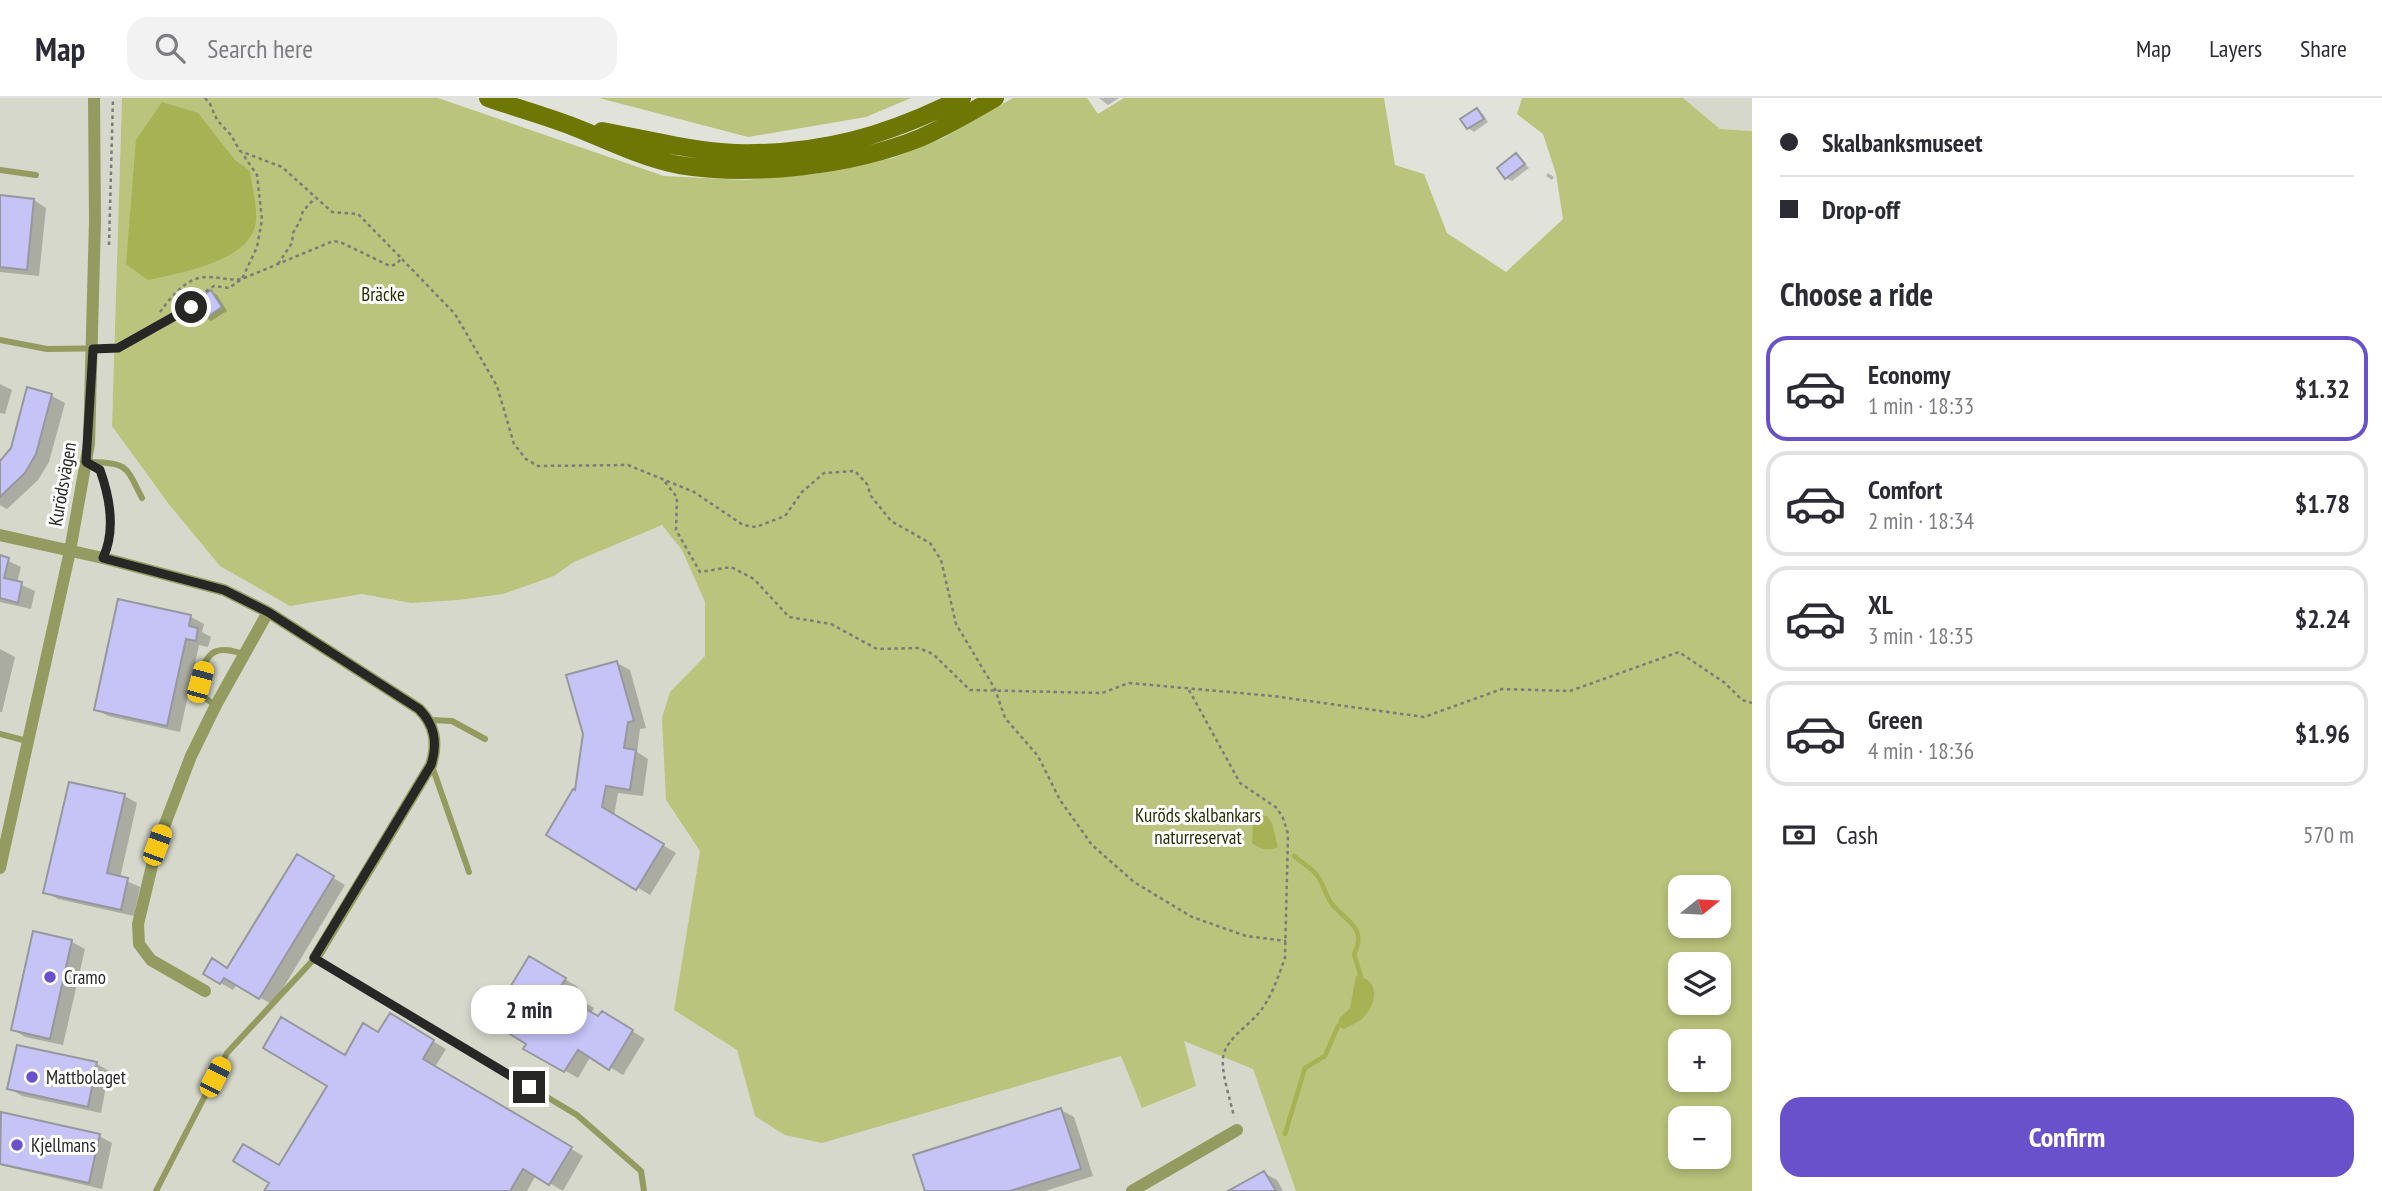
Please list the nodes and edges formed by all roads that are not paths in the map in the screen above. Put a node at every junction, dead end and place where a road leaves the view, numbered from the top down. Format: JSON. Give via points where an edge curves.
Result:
{"nodes":[{"id":1,"x":94,"y":98,"type":"edge"},
{"id":2,"x":488,"y":98,"type":"edge"},
{"id":3,"x":962,"y":98,"type":"edge"},
{"id":4,"x":995,"y":98,"type":"edge"},
{"id":5,"x":572,"y":126,"type":"junction"},
{"id":6,"x":0,"y":170,"type":"edge"},
{"id":7,"x":36,"y":176,"type":"dead end"},
{"id":8,"x":191,"y":307,"type":"road end"},
{"id":9,"x":0,"y":340,"type":"edge"},
{"id":10,"x":93,"y":349,"type":"junction"},
{"id":11,"x":86,"y":462,"type":"junction"},
{"id":12,"x":142,"y":498,"type":"dead end"},
{"id":13,"x":0,"y":535,"type":"edge"},
{"id":14,"x":70,"y":551,"type":"junction"},
{"id":15,"x":103,"y":558,"type":"junction"},
{"id":16,"x":268,"y":612,"type":"junction"},
{"id":17,"x":244,"y":654,"type":"junction"},
{"id":18,"x":216,"y":705,"type":"junction"},
{"id":19,"x":429,"y":720,"type":"junction"},
{"id":20,"x":0,"y":734,"type":"edge"},
{"id":21,"x":485,"y":739,"type":"dead end"},
{"id":22,"x":29,"y":741,"type":"junction"},
{"id":23,"x":431,"y":765,"type":"junction"},
{"id":24,"x":0,"y":868,"type":"edge"},
{"id":25,"x":469,"y":872,"type":"dead end"},
{"id":26,"x":314,"y":958,"type":"junction"},
{"id":27,"x":205,"y":991,"type":"dead end"},
{"id":28,"x":1237,"y":1130,"type":"road end"},
{"id":29,"x":156,"y":1191,"type":"edge"},
{"id":30,"x":644,"y":1191,"type":"edge"},
{"id":31,"x":1132,"y":1191,"type":"edge"}],
"edges":[{"from":1,"to":10,"type":"street","name":"Kurödsvägen"},
{"from":2,"to":5,"type":"main road"},
{"from":3,"to":5,"type":"main road","via":[[878,135],[824,148],[779,152],[694,148]]},
{"from":4,"to":5,"type":"main road","via":[[919,138],[804,167],[678,165],[640,155]]},
{"from":6,"to":7,"type":"lane"},
{"from":8,"to":10,"type":"lane","via":[[118,348]]},
{"from":9,"to":10,"type":"lane","via":[[47,349]]},
{"from":10,"to":11,"type":"street","name":"Kurödsvägen"},
{"from":11,"to":12,"type":"lane","via":[[126,467]]},
{"from":11,"to":14,"type":"street","name":"Kurödsvägen"},
{"from":11,"to":15,"type":"lane","via":[[100,470],[108,498],[111,536]]},
{"from":13,"to":14,"type":"street"},
{"from":14,"to":15,"type":"street"},
{"from":14,"to":22,"type":"street","name":"Kurödsvägen"},
{"from":15,"to":16,"type":"street","via":[[224,590]]},
{"from":16,"to":17,"type":"street"},
{"from":16,"to":19,"type":"street","via":[[419,709]]},
{"from":17,"to":18,"type":"street"},
{"from":17,"to":18,"type":"lane","via":[[219,650],[208,658],[201,688],[204,697]]},
{"from":18,"to":27,"type":"street","via":[[157,845],[138,934],[150,960]]},
{"from":19,"to":21,"type":"lane","via":[[452,721]]},
{"from":19,"to":23,"type":"street","via":[[436,750]]},
{"from":20,"to":22,"type":"lane"},
{"from":22,"to":24,"type":"street","name":"Kurödsvägen"},
{"from":23,"to":25,"type":"lane"},
{"from":23,"to":26,"type":"street"},
{"from":26,"to":29,"type":"lane","via":[[228,1053]]},
{"from":26,"to":30,"type":"lane","via":[[577,1115],[641,1171]]},
{"from":28,"to":31,"type":"street"}]}
